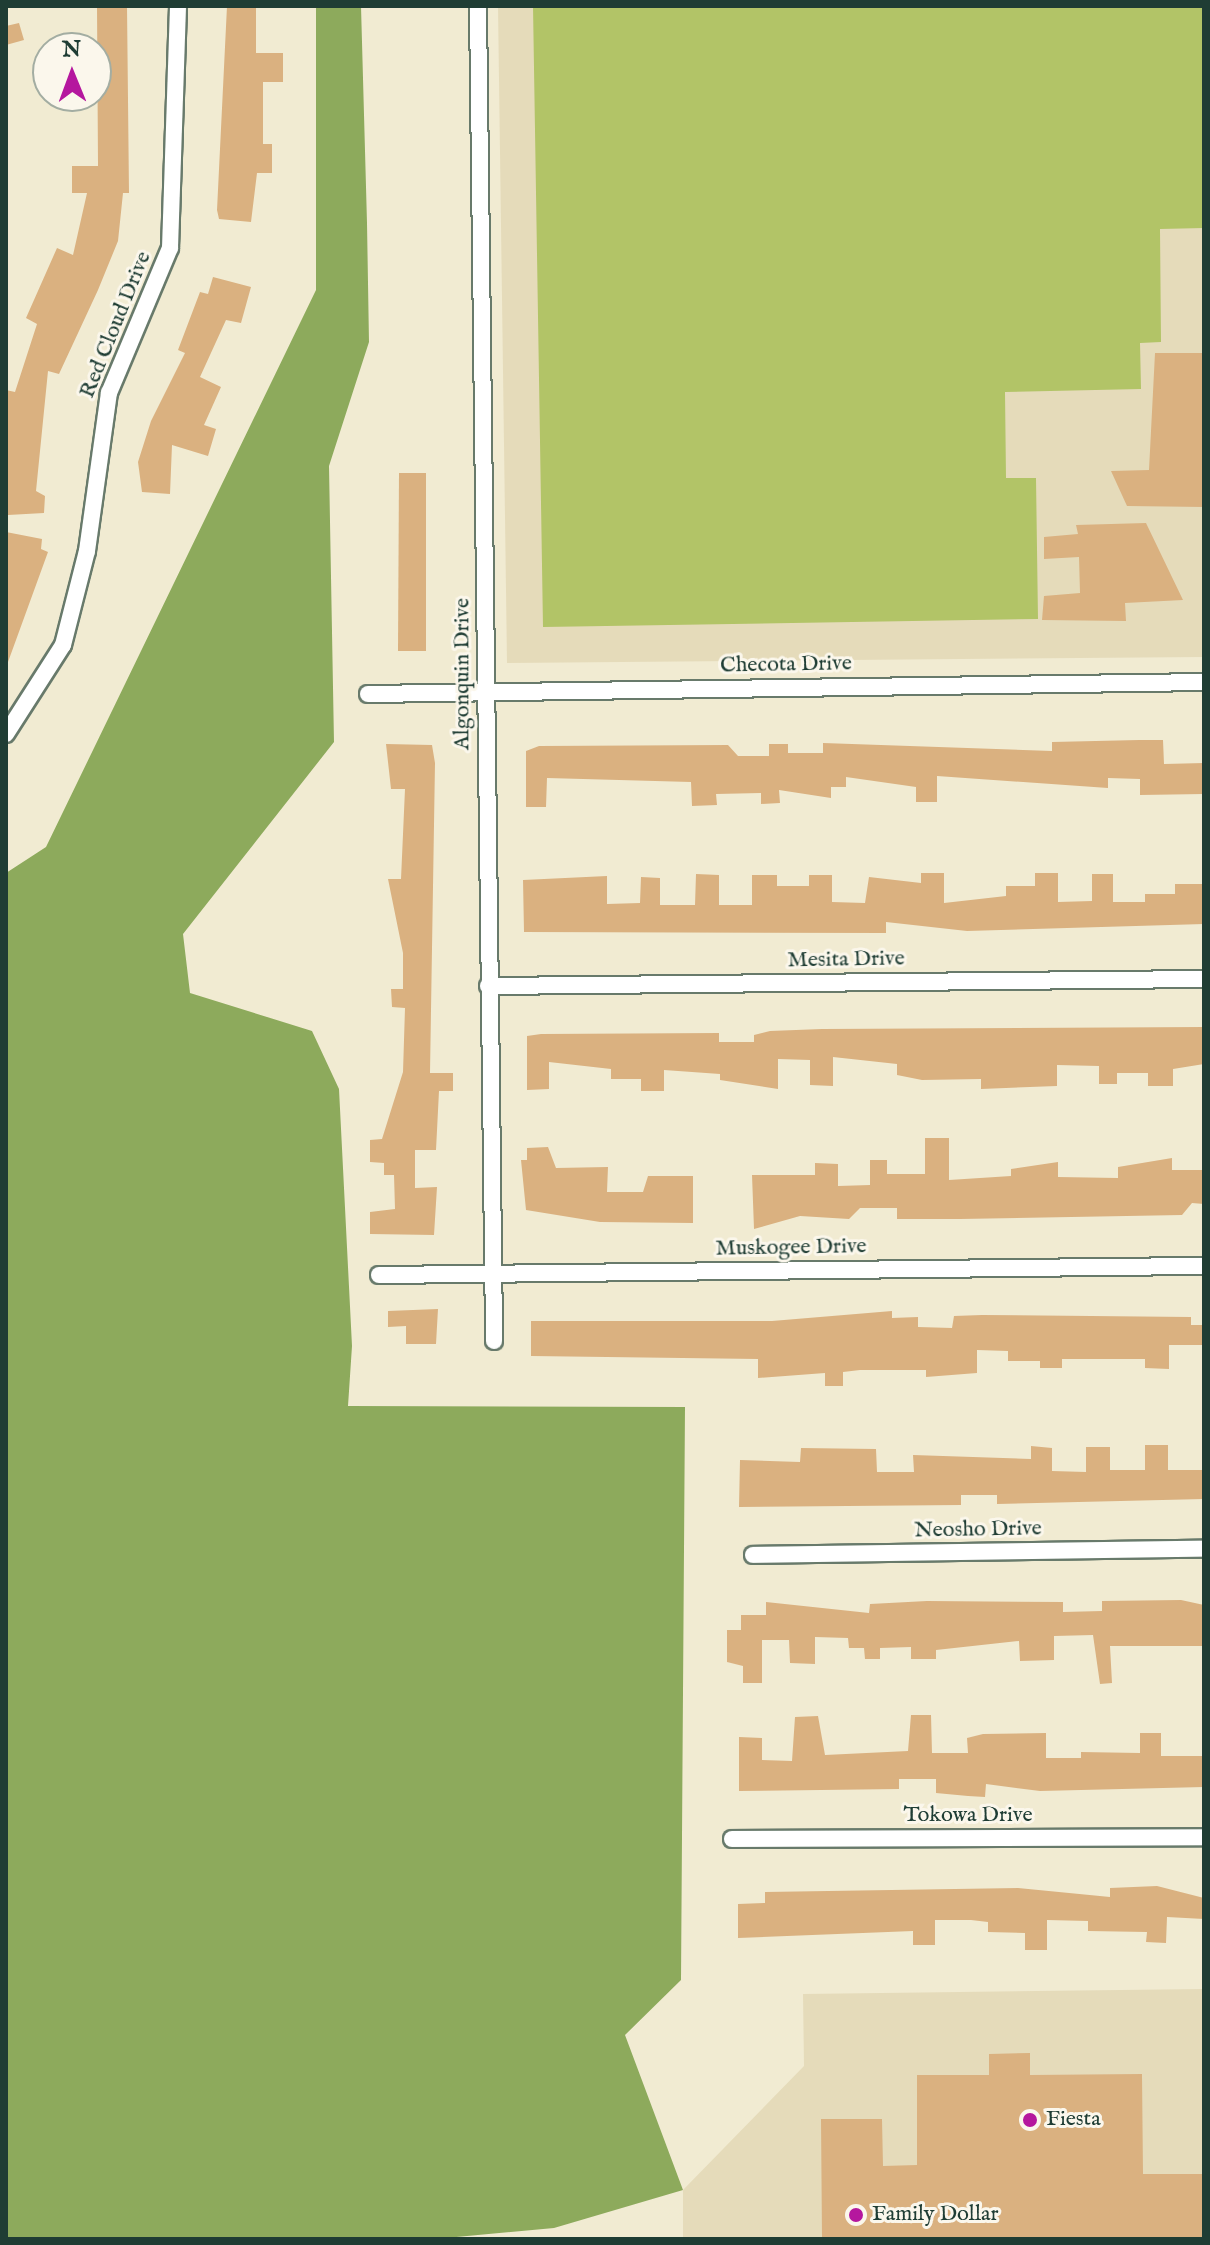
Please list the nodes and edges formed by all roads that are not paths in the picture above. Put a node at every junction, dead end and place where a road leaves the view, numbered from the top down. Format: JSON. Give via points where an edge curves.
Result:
{"nodes":[{"id":1,"x":178,"y":6,"type":"edge"},
{"id":2,"x":478,"y":6,"type":"edge"},
{"id":3,"x":1204,"y":682,"type":"edge"},
{"id":4,"x":485,"y":690,"type":"junction"},
{"id":5,"x":368,"y":694,"type":"dead end"},
{"id":6,"x":6,"y":734,"type":"edge"},
{"id":7,"x":1204,"y":979,"type":"edge"},
{"id":8,"x":488,"y":986,"type":"junction"},
{"id":9,"x":1204,"y":1266,"type":"edge"},
{"id":10,"x":490,"y":1274,"type":"junction"},
{"id":11,"x":379,"y":1275,"type":"dead end"},
{"id":12,"x":494,"y":1341,"type":"dead end"},
{"id":13,"x":1204,"y":1549,"type":"edge"},
{"id":14,"x":753,"y":1555,"type":"dead end"},
{"id":15,"x":1204,"y":1837,"type":"edge"},
{"id":16,"x":732,"y":1839,"type":"dead end"}],
"edges":[{"from":1,"to":6,"type":"street","name":"Red Cloud Drive","via":[[170,248],[109,393],[87,551],[63,645]]},
{"from":2,"to":4,"type":"street","name":"Algonquin Drive"},
{"from":3,"to":4,"type":"street","name":"Checota Drive"},
{"from":4,"to":5,"type":"street","name":"Checota Drive"},
{"from":4,"to":8,"type":"street","name":"Algonquin Drive"},
{"from":7,"to":8,"type":"street","name":"Mesita Drive"},
{"from":8,"to":10,"type":"street","name":"Algonquin Drive"},
{"from":9,"to":10,"type":"street","name":"Muskogee Drive"},
{"from":10,"to":11,"type":"street","name":"Muskogee Drive"},
{"from":10,"to":12,"type":"street","name":"Algonquin Drive"},
{"from":13,"to":14,"type":"street","name":"Neosho Drive"},
{"from":15,"to":16,"type":"street","name":"Tokowa Drive"}]}
